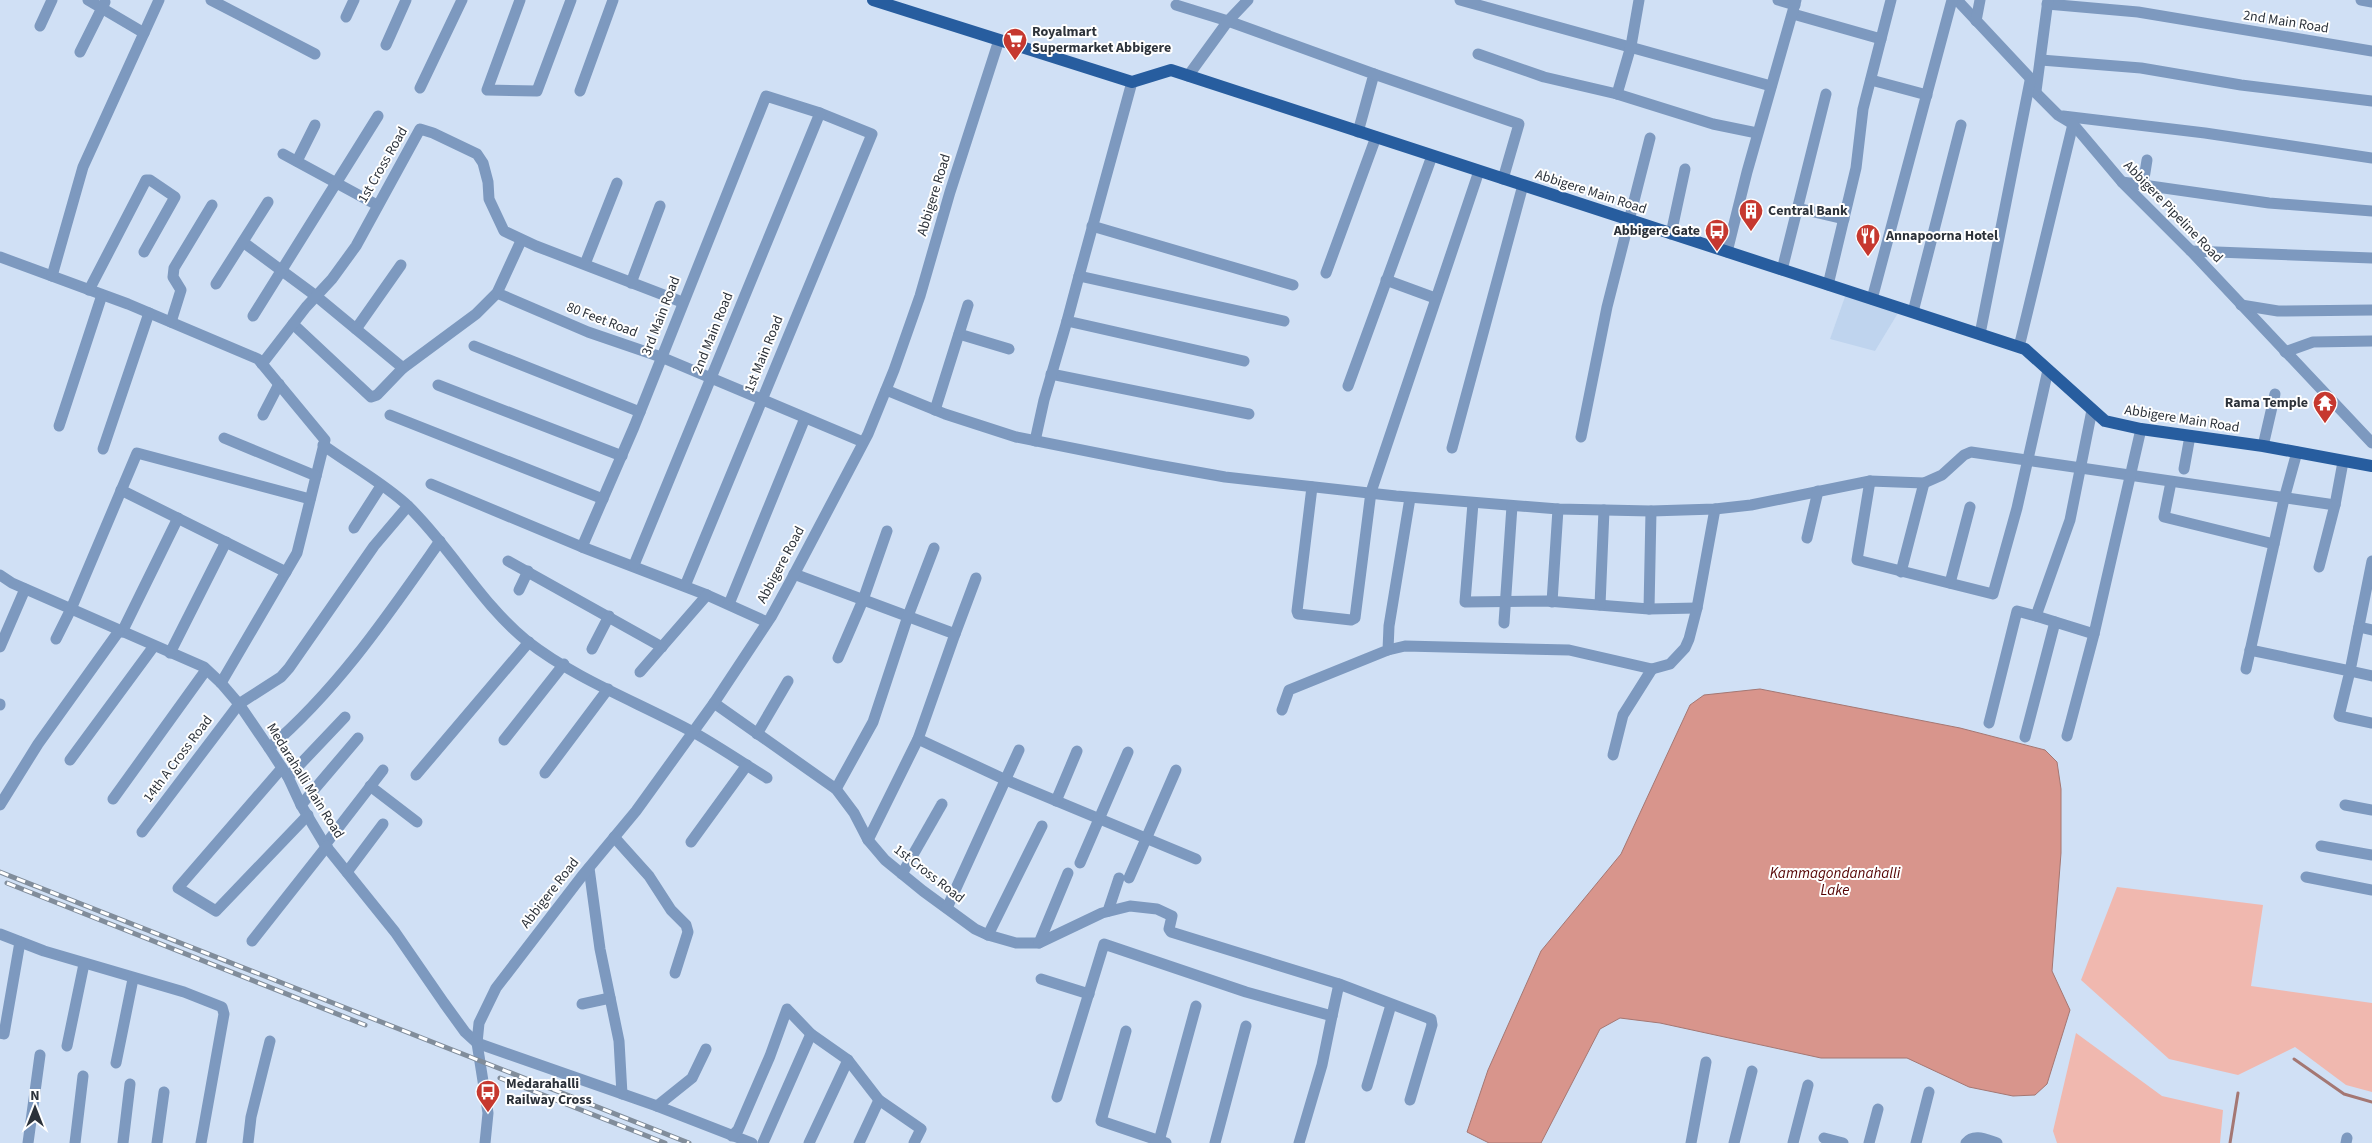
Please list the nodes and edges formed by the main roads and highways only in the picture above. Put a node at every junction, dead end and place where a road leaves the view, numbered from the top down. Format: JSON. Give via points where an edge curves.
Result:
{"nodes":[{"id":1,"x":873,"y":0,"type":"edge"},
{"id":2,"x":2372,"y":466,"type":"edge"}],
"edges":[{"from":1,"to":2,"type":"main road","name":"Abbigere Main Road","via":[[1132,82],[1171,70],[2025,349],[2105,422]]}]}
